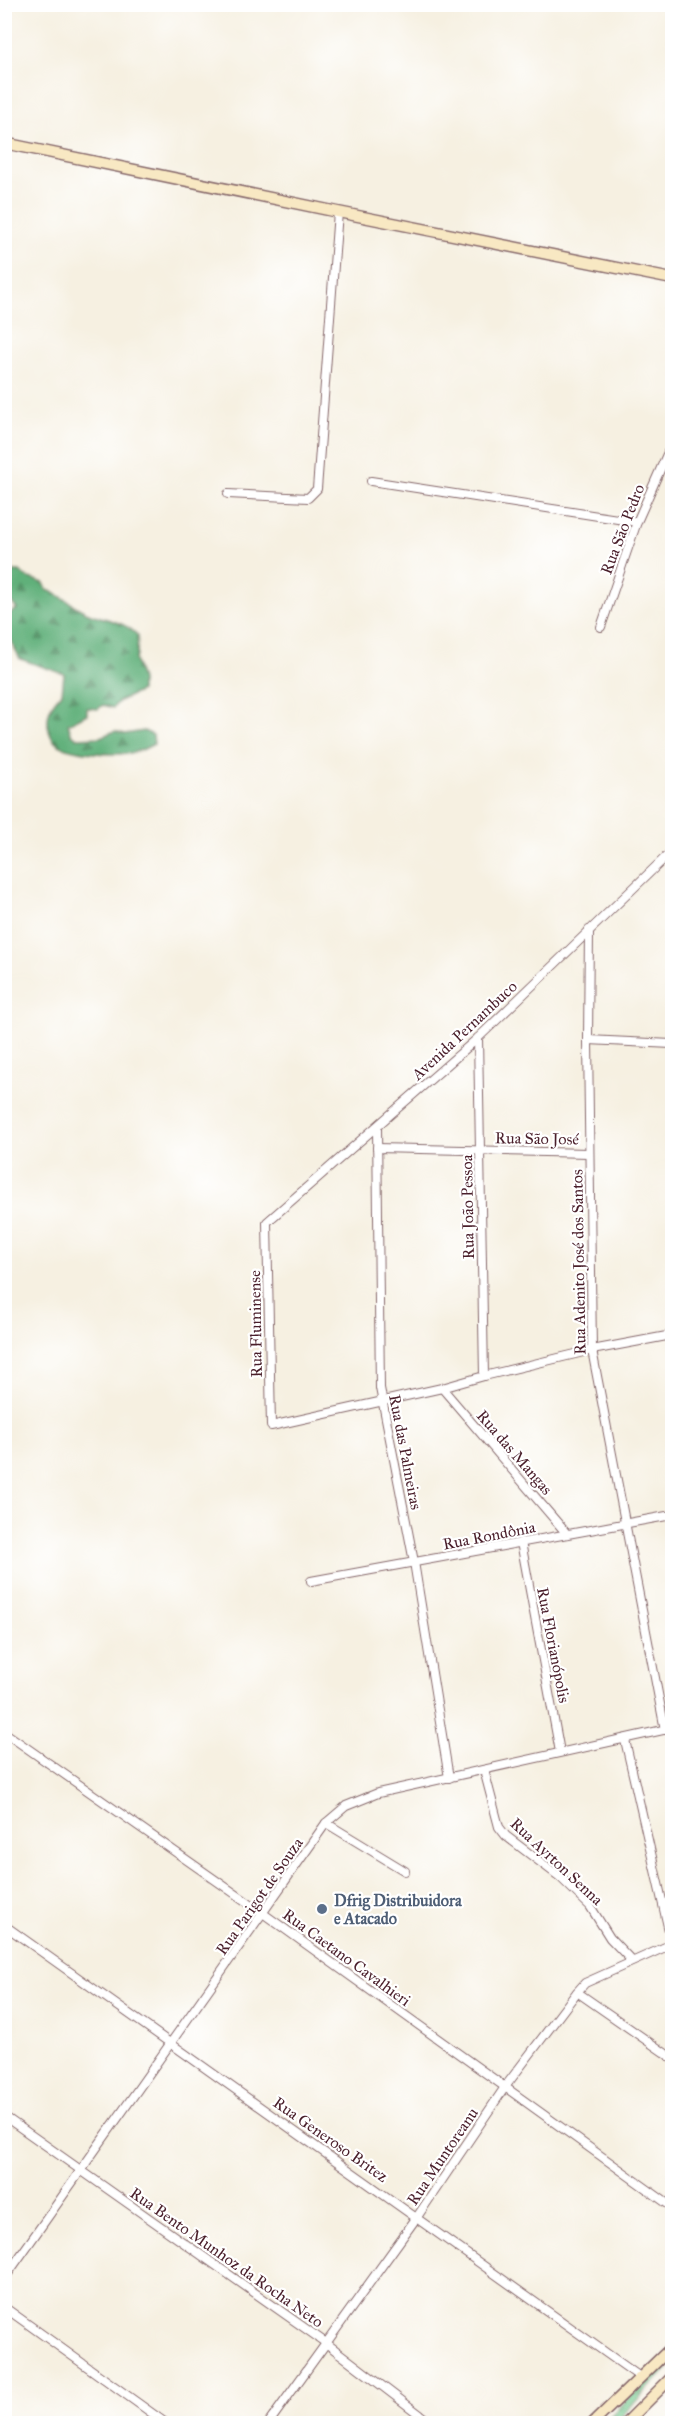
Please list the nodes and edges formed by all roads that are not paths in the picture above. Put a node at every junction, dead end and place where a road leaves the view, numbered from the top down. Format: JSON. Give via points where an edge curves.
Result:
{"nodes":[{"id":1,"x":4,"y":143,"type":"edge"},
{"id":2,"x":338,"y":213,"type":"junction"},
{"id":3,"x":672,"y":279,"type":"edge"},
{"id":4,"x":672,"y":443,"type":"edge"},
{"id":5,"x":371,"y":481,"type":"dead end"},
{"id":6,"x":228,"y":494,"type":"dead end"},
{"id":7,"x":637,"y":522,"type":"junction"},
{"id":8,"x":601,"y":627,"type":"dead end"},
{"id":9,"x":672,"y":851,"type":"edge"},
{"id":10,"x":589,"y":930,"type":"junction"},
{"id":11,"x":478,"y":1038,"type":"junction"},
{"id":12,"x":588,"y":1040,"type":"junction"},
{"id":13,"x":672,"y":1044,"type":"edge"},
{"id":14,"x":377,"y":1128,"type":"junction"},
{"id":15,"x":377,"y":1148,"type":"junction"},
{"id":16,"x":479,"y":1151,"type":"junction"},
{"id":17,"x":589,"y":1153,"type":"junction"},
{"id":18,"x":267,"y":1222,"type":"joint"},
{"id":19,"x":672,"y":1335,"type":"edge"},
{"id":20,"x":592,"y":1350,"type":"junction"},
{"id":21,"x":484,"y":1376,"type":"junction"},
{"id":22,"x":442,"y":1388,"type":"junction"},
{"id":23,"x":384,"y":1401,"type":"junction"},
{"id":24,"x":672,"y":1515,"type":"edge"},
{"id":25,"x":626,"y":1523,"type":"junction"},
{"id":26,"x":567,"y":1534,"type":"junction"},
{"id":27,"x":520,"y":1542,"type":"junction"},
{"id":28,"x":414,"y":1562,"type":"junction"},
{"id":29,"x":311,"y":1581,"type":"dead end"},
{"id":30,"x":669,"y":1729,"type":"edge"},
{"id":31,"x":4,"y":1732,"type":"edge"},
{"id":32,"x":625,"y":1740,"type":"junction"},
{"id":33,"x":560,"y":1752,"type":"junction"},
{"id":34,"x":484,"y":1770,"type":"junction"},
{"id":35,"x":449,"y":1778,"type":"junction"},
{"id":36,"x":326,"y":1823,"type":"junction"},
{"id":37,"x":405,"y":1871,"type":"dead end"},
{"id":38,"x":264,"y":1914,"type":"junction"},
{"id":39,"x":4,"y":1924,"type":"edge"},
{"id":40,"x":672,"y":1944,"type":"edge"},
{"id":41,"x":632,"y":1960,"type":"junction"},
{"id":42,"x":577,"y":1992,"type":"junction"},
{"id":43,"x":170,"y":2042,"type":"junction"},
{"id":44,"x":672,"y":2058,"type":"edge"},
{"id":45,"x":505,"y":2087,"type":"junction"},
{"id":46,"x":4,"y":2116,"type":"edge"},
{"id":47,"x":81,"y":2170,"type":"junction"},
{"id":48,"x":672,"y":2207,"type":"edge"},
{"id":49,"x":417,"y":2217,"type":"junction"},
{"id":50,"x":4,"y":2279,"type":"edge"},
{"id":51,"x":4,"y":2307,"type":"edge"},
{"id":52,"x":326,"y":2343,"type":"junction"},
{"id":53,"x":670,"y":2354,"type":"edge"},
{"id":54,"x":640,"y":2377,"type":"junction"},
{"id":55,"x":672,"y":2377,"type":"edge"},
{"id":56,"x":166,"y":2424,"type":"edge"},
{"id":57,"x":268,"y":2424,"type":"edge"},
{"id":58,"x":432,"y":2424,"type":"edge"},
{"id":59,"x":592,"y":2424,"type":"edge"},
{"id":60,"x":625,"y":2424,"type":"edge"}],
"edges":[{"from":1,"to":2,"type":"main road"},
{"from":2,"to":3,"type":"main road"},
{"from":2,"to":6,"type":"street","via":[[317,489],[308,498]]},
{"from":4,"to":7,"type":"street","name":"Rua São Pedro"},
{"from":5,"to":7,"type":"street"},
{"from":7,"to":8,"type":"street","name":"Rua São Pedro"},
{"from":9,"to":10,"type":"street","name":"Avenida Pernambuco"},
{"from":10,"to":11,"type":"street","name":"Avenida Pernambuco"},
{"from":10,"to":12,"type":"street","name":"Rua Adenito José dos Santos"},
{"from":11,"to":14,"type":"street","name":"Avenida Pernambuco"},
{"from":11,"to":16,"type":"street","name":"Rua João Pessoa"},
{"from":12,"to":13,"type":"street"},
{"from":12,"to":17,"type":"street","name":"Rua Adenito José dos Santos"},
{"from":14,"to":15,"type":"street","name":"Rua das Palmeiras"},
{"from":14,"to":18,"type":"street","name":"Avenida Pernambuco"},
{"from":15,"to":16,"type":"street","name":"Rua São José"},
{"from":15,"to":23,"type":"street","name":"Rua das Palmeiras","via":[[380,1388]]},
{"from":16,"to":17,"type":"street","name":"Rua São José"},
{"from":16,"to":21,"type":"street","name":"Rua João Pessoa"},
{"from":17,"to":20,"type":"street","name":"Rua Adenito José dos Santos"},
{"from":18,"to":23,"type":"street","name":"Rua Fluminense","via":[[271,1426]]},
{"from":19,"to":20,"type":"street"},
{"from":20,"to":21,"type":"street"},
{"from":20,"to":25,"type":"street","name":"Rua Adenito José dos Santos"},
{"from":21,"to":22,"type":"street"},
{"from":22,"to":23,"type":"street"},
{"from":22,"to":26,"type":"street","name":"Rua das Mangas"},
{"from":23,"to":28,"type":"street","name":"Rua das Palmeiras"},
{"from":24,"to":25,"type":"street","name":"Rua Rondônia"},
{"from":25,"to":26,"type":"street","name":"Rua Rondônia"},
{"from":25,"to":30,"type":"street","name":"Rua Adenito José dos Santos"},
{"from":26,"to":27,"type":"street","name":"Rua Rondônia"},
{"from":27,"to":28,"type":"street","name":"Rua Rondônia"},
{"from":27,"to":33,"type":"street","name":"Rua Florianópolis"},
{"from":28,"to":29,"type":"street","name":"Rua Rondônia"},
{"from":28,"to":35,"type":"street","name":"Rua das Palmeiras"},
{"from":30,"to":32,"type":"street","name":"Rua Parigot de Souza"},
{"from":31,"to":38,"type":"street","name":"Rua Caetano Cavalhieri"},
{"from":32,"to":33,"type":"street","name":"Rua Parigot de Souza"},
{"from":32,"to":40,"type":"street"},
{"from":33,"to":34,"type":"street","name":"Rua Parigot de Souza"},
{"from":34,"to":35,"type":"street","name":"Rua Parigot de Souza"},
{"from":34,"to":41,"type":"street","name":"Rua Ayrton Senna","via":[[499,1827],[506,1836],[560,1877],[590,1906],[606,1932]]},
{"from":35,"to":36,"type":"street","name":"Rua Parigot de Souza","via":[[378,1794],[346,1806]]},
{"from":36,"to":37,"type":"street"},
{"from":36,"to":38,"type":"street","name":"Rua Parigot de Souza"},
{"from":38,"to":43,"type":"street","name":"Rua Parigot de Souza"},
{"from":38,"to":45,"type":"street","name":"Rua Caetano Cavalhieri"},
{"from":39,"to":43,"type":"street","name":"Rua Generoso Britez"},
{"from":40,"to":41,"type":"street","name":"Rua Muntoreanu"},
{"from":41,"to":42,"type":"street","name":"Rua Muntoreanu","via":[[585,1983]]},
{"from":42,"to":44,"type":"street"},
{"from":42,"to":45,"type":"street","name":"Rua Muntoreanu"},
{"from":43,"to":47,"type":"street","name":"Rua Parigot de Souza"},
{"from":43,"to":49,"type":"street","name":"Rua Generoso Britez"},
{"from":45,"to":48,"type":"street","name":"Rua Caetano Cavalhieri"},
{"from":45,"to":49,"type":"street","name":"Rua Muntoreanu"},
{"from":46,"to":47,"type":"street","name":"Rua Bento Munhoz da Rocha Neto"},
{"from":47,"to":50,"type":"street","name":"Rua Parigot de Souza"},
{"from":47,"to":52,"type":"street","name":"Rua Bento Munhoz da Rocha Neto"},
{"from":49,"to":52,"type":"street","name":"Rua Muntoreanu"},
{"from":49,"to":54,"type":"street","name":"Rua Generoso Britez"},
{"from":51,"to":56,"type":"street"},
{"from":52,"to":57,"type":"street","name":"Rua Muntoreanu"},
{"from":52,"to":58,"type":"street","name":"Rua Bento Munhoz da Rocha Neto"},
{"from":53,"to":54,"type":"main road"},
{"from":54,"to":59,"type":"main road"},
{"from":55,"to":60,"type":"main road"}]}
